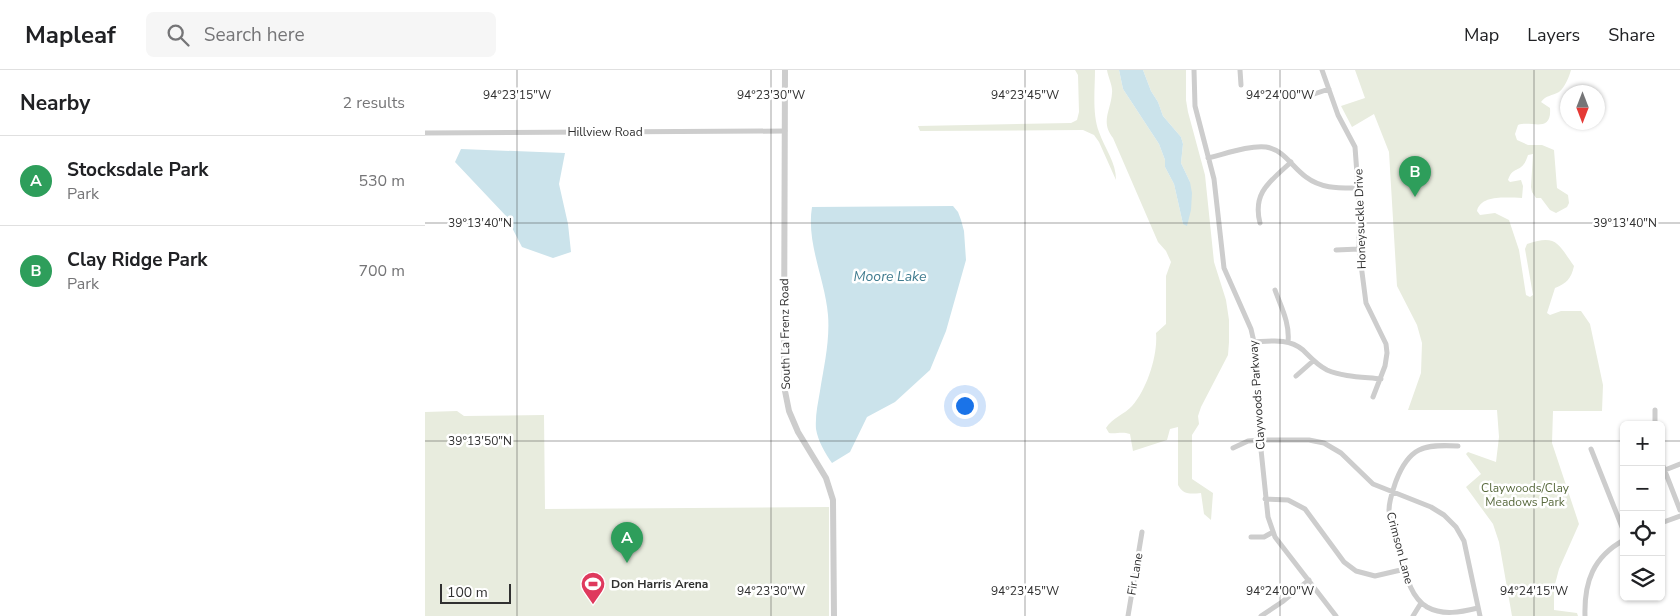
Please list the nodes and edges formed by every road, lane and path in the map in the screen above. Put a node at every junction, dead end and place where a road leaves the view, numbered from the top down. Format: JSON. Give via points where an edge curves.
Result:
{"nodes":[{"id":1,"x":785,"y":70,"type":"edge"},
{"id":2,"x":1194,"y":70,"type":"edge"},
{"id":3,"x":1240,"y":70,"type":"edge"},
{"id":4,"x":1322,"y":70,"type":"edge"},
{"id":5,"x":1241,"y":85,"type":"dead end"},
{"id":6,"x":1329,"y":89,"type":"junction"},
{"id":7,"x":1308,"y":96,"type":"dead end"},
{"id":8,"x":785,"y":130,"type":"junction"},
{"id":9,"x":425,"y":133,"type":"edge"},
{"id":10,"x":1209,"y":158,"type":"junction"},
{"id":11,"x":1291,"y":162,"type":"junction"},
{"id":12,"x":1359,"y":188,"type":"junction"},
{"id":13,"x":1260,"y":223,"type":"dead end"},
{"id":14,"x":1359,"y":249,"type":"junction"},
{"id":15,"x":1336,"y":250,"type":"dead end"},
{"id":16,"x":1275,"y":290,"type":"dead end"},
{"id":17,"x":1254,"y":342,"type":"junction"},
{"id":18,"x":1288,"y":342,"type":"junction"},
{"id":19,"x":1313,"y":361,"type":"junction"},
{"id":20,"x":1295,"y":376,"type":"dead end"},
{"id":21,"x":1381,"y":379,"type":"junction"},
{"id":22,"x":1373,"y":397,"type":"dead end"},
{"id":23,"x":1655,"y":410,"type":"dead end"},
{"id":24,"x":1655,"y":421,"type":"edge"},
{"id":25,"x":1260,"y":440,"type":"junction"},
{"id":26,"x":1458,"y":446,"type":"dead end"},
{"id":27,"x":1233,"y":448,"type":"dead end"},
{"id":28,"x":1591,"y":449,"type":"dead end"},
{"id":29,"x":1680,"y":464,"type":"edge"},
{"id":30,"x":1665,"y":470,"type":"joint"},
{"id":31,"x":1392,"y":493,"type":"junction"},
{"id":32,"x":1265,"y":499,"type":"junction"},
{"id":33,"x":1680,"y":510,"type":"edge"},
{"id":34,"x":1680,"y":516,"type":"edge"},
{"id":35,"x":1620,"y":522,"type":"edge"},
{"id":36,"x":1665,"y":522,"type":"edge"},
{"id":37,"x":1142,"y":532,"type":"dead end"},
{"id":38,"x":1273,"y":532,"type":"junction"},
{"id":39,"x":1251,"y":537,"type":"dead end"},
{"id":40,"x":1620,"y":542,"type":"edge"},
{"id":41,"x":1405,"y":569,"type":"junction"},
{"id":42,"x":1309,"y":580,"type":"junction"},
{"id":43,"x":1421,"y":603,"type":"junction"},
{"id":44,"x":1478,"y":608,"type":"junction"},
{"id":45,"x":834,"y":616,"type":"edge"},
{"id":46,"x":1128,"y":616,"type":"edge"},
{"id":47,"x":1261,"y":616,"type":"edge"},
{"id":48,"x":1336,"y":616,"type":"edge"},
{"id":49,"x":1413,"y":616,"type":"edge"},
{"id":50,"x":1479,"y":616,"type":"edge"},
{"id":51,"x":1585,"y":616,"type":"edge"}],
"edges":[{"from":1,"to":8,"type":"street","name":"South La Frenz Road"},
{"from":2,"to":10,"type":"street","name":"Claywoods Parkway","via":[[1195,106]]},
{"from":3,"to":5,"type":"street"},
{"from":4,"to":6,"type":"street","name":"Honeysuckle Drive"},
{"from":6,"to":7,"type":"street"},
{"from":6,"to":12,"type":"street","name":"Honeysuckle Drive","via":[[1355,147]]},
{"from":8,"to":9,"type":"street","name":"Hillview Road"},
{"from":8,"to":45,"type":"street","name":"South La Frenz Road","via":[[786,401],[793,421],[830,488]]},
{"from":10,"to":11,"type":"street","via":[[1267,147]]},
{"from":10,"to":17,"type":"street","name":"Claywoods Parkway","via":[[1224,268]]},
{"from":11,"to":12,"type":"street","via":[[1304,176],[1330,188]]},
{"from":11,"to":13,"type":"street","via":[[1264,188],[1257,212]]},
{"from":12,"to":14,"type":"street","name":"Honeysuckle Drive"},
{"from":14,"to":15,"type":"street"},
{"from":14,"to":21,"type":"street","name":"Honeysuckle Drive","via":[[1366,302],[1386,344]]},
{"from":16,"to":18,"type":"street","via":[[1289,331]]},
{"from":17,"to":18,"type":"street"},
{"from":17,"to":25,"type":"street","name":"Claywoods Parkway"},
{"from":18,"to":19,"type":"street","via":[[1303,350]]},
{"from":19,"to":20,"type":"street"},
{"from":19,"to":21,"type":"street","via":[[1327,370]]},
{"from":21,"to":22,"type":"street","name":"Honeysuckle Drive"},
{"from":23,"to":24,"type":"street"},
{"from":25,"to":27,"type":"street"},
{"from":25,"to":31,"type":"street","via":[[1324,443],[1373,484]]},
{"from":25,"to":32,"type":"street","name":"Claywoods Parkway"},
{"from":26,"to":31,"type":"street","name":"Crimson Lane","via":[[1435,445],[1414,452],[1401,468]]},
{"from":28,"to":35,"type":"street"},
{"from":29,"to":30,"type":"street"},
{"from":30,"to":33,"type":"street"},
{"from":31,"to":41,"type":"street","name":"Crimson Lane","via":[[1390,515]]},
{"from":31,"to":44,"type":"street","via":[[1437,510],[1456,527],[1467,550]]},
{"from":32,"to":38,"type":"street","name":"Claywoods Parkway"},
{"from":32,"to":41,"type":"street","via":[[1288,500],[1305,509],[1344,562],[1356,571],[1375,576]]},
{"from":34,"to":36,"type":"street"},
{"from":37,"to":46,"type":"street","name":"Fir Lane"},
{"from":38,"to":39,"type":"street"},
{"from":38,"to":42,"type":"street","name":"Claywoods Parkway"},
{"from":40,"to":51,"type":"street","via":[[1599,558],[1592,572],[1584,603]]},
{"from":41,"to":43,"type":"street","name":"Crimson Lane","via":[[1413,593]]},
{"from":42,"to":47,"type":"street"},
{"from":42,"to":48,"type":"street","name":"Claywoods Parkway"},
{"from":43,"to":44,"type":"street","via":[[1433,611],[1445,613]]},
{"from":43,"to":49,"type":"street"},
{"from":44,"to":50,"type":"street"}]}
